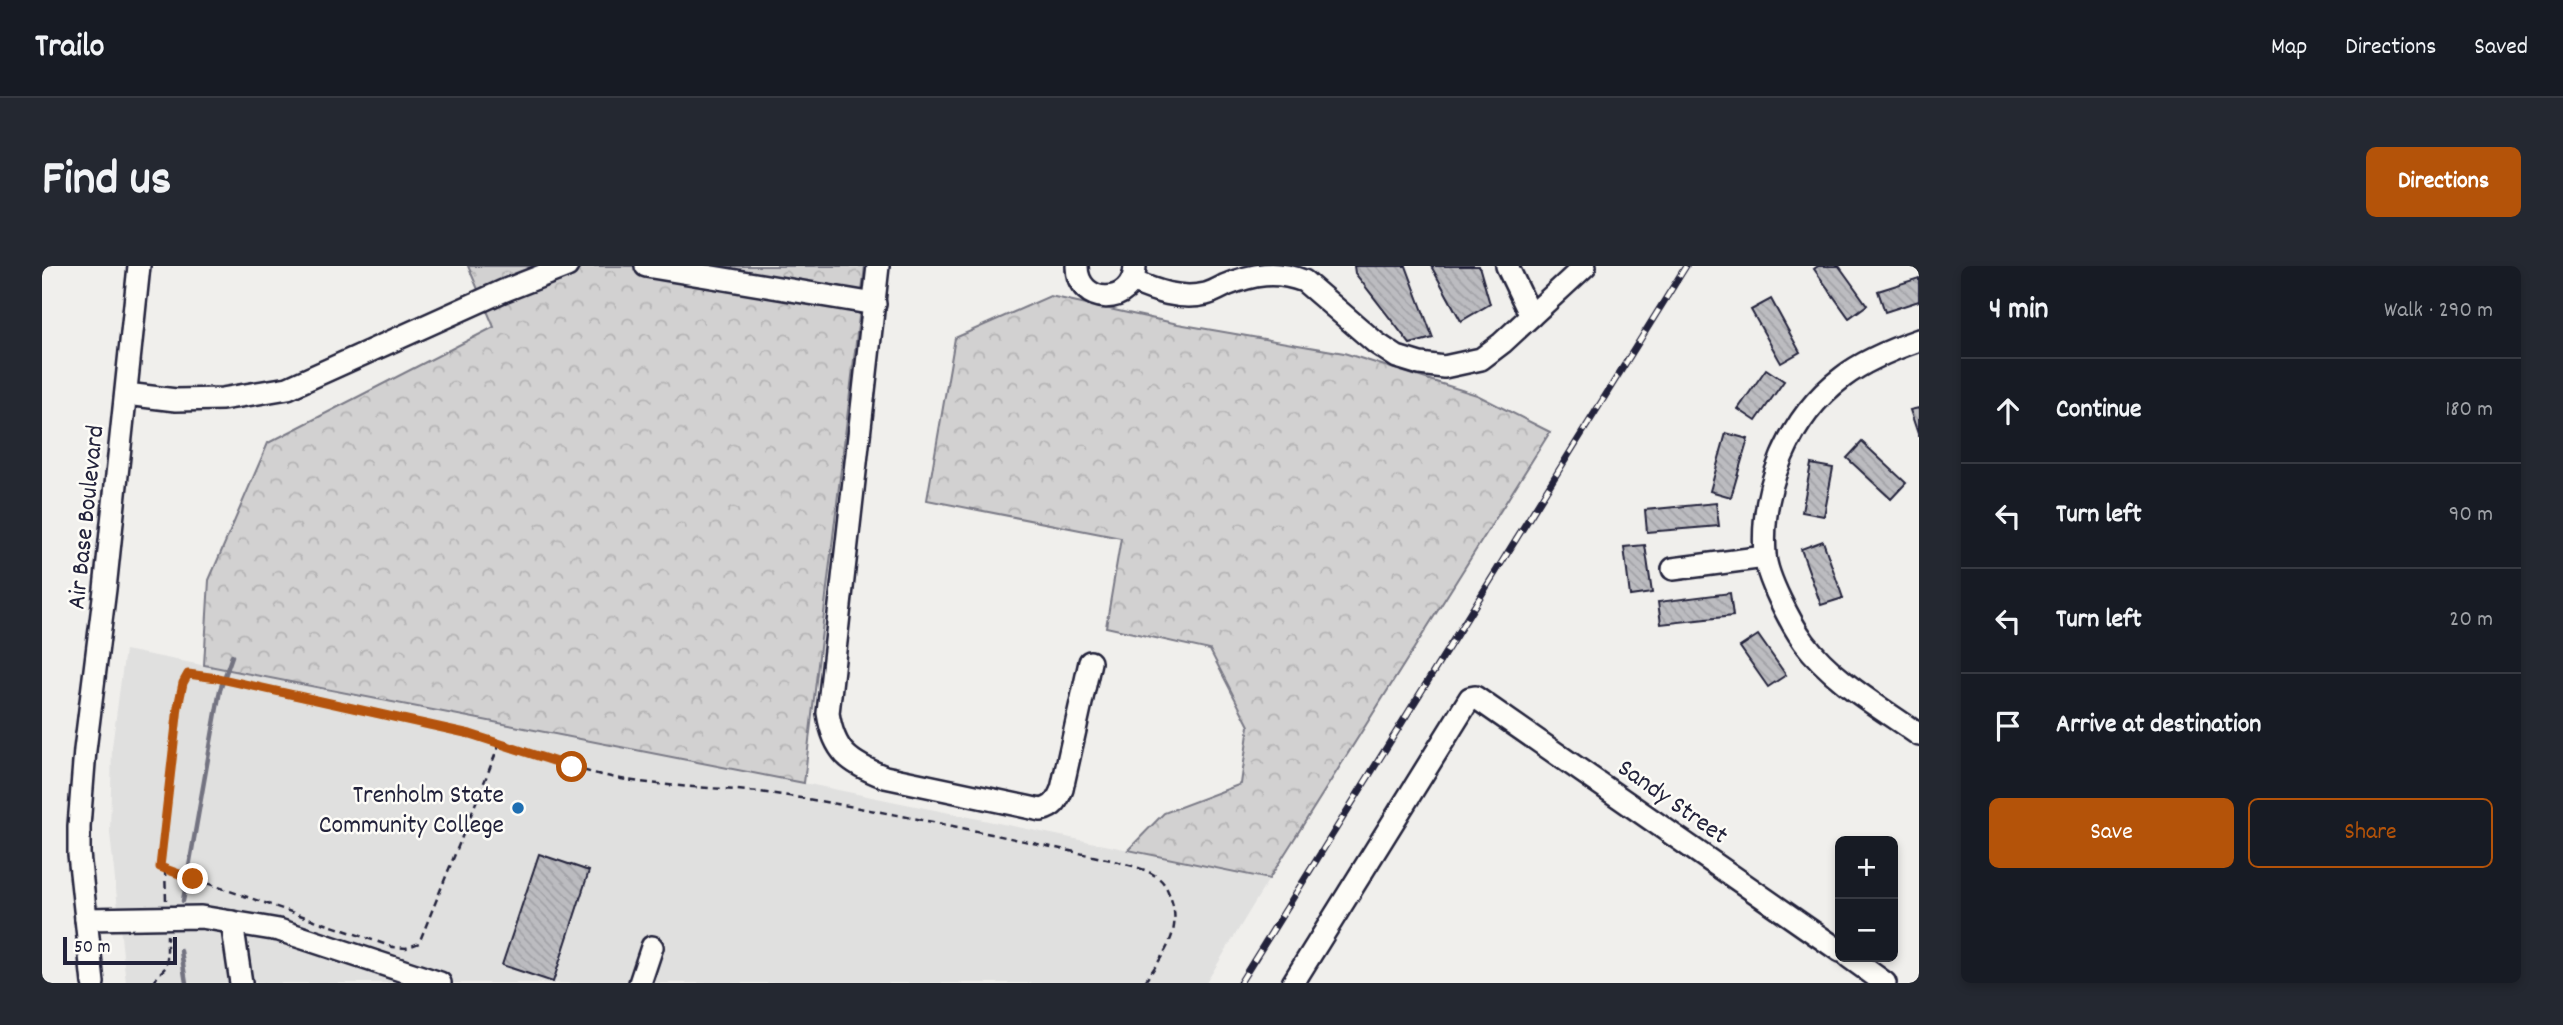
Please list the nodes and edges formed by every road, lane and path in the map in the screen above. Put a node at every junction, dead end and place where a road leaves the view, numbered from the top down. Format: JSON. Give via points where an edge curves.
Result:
{"nodes":[{"id":1,"x":139,"y":266,"type":"edge"},
{"id":2,"x":567,"y":266,"type":"edge"},
{"id":3,"x":646,"y":266,"type":"edge"},
{"id":4,"x":878,"y":266,"type":"edge"},
{"id":5,"x":1077,"y":266,"type":"edge"},
{"id":6,"x":1507,"y":266,"type":"edge"},
{"id":7,"x":1585,"y":266,"type":"edge"},
{"id":8,"x":1292,"y":271,"type":"edge"},
{"id":9,"x":1134,"y":273,"type":"edge"},
{"id":10,"x":875,"y":304,"type":"junction"},
{"id":11,"x":1531,"y":316,"type":"junction"},
{"id":12,"x":1919,"y":340,"type":"edge"},
{"id":13,"x":126,"y":394,"type":"junction"},
{"id":14,"x":1765,"y":557,"type":"junction"},
{"id":15,"x":1673,"y":569,"type":"dead end"},
{"id":16,"x":1090,"y":662,"type":"dead end"},
{"id":17,"x":1919,"y":735,"type":"edge"},
{"id":18,"x":500,"y":743,"type":"junction"},
{"id":19,"x":86,"y":919,"type":"junction"},
{"id":20,"x":232,"y":922,"type":"junction"},
{"id":21,"x":652,"y":947,"type":"dead end"},
{"id":22,"x":1835,"y":948,"type":"edge"},
{"id":23,"x":1856,"y":962,"type":"edge"},
{"id":24,"x":429,"y":981,"type":"edge"},
{"id":25,"x":93,"y":983,"type":"edge"},
{"id":26,"x":241,"y":983,"type":"edge"},
{"id":27,"x":640,"y":983,"type":"edge"},
{"id":28,"x":1144,"y":983,"type":"edge"},
{"id":29,"x":1293,"y":983,"type":"edge"},
{"id":30,"x":1885,"y":983,"type":"edge"}],
"edges":[{"from":1,"to":13,"type":"street","name":"Air Base Boulevard"},
{"from":2,"to":13,"type":"street","via":[[288,388],[222,399]]},
{"from":3,"to":10,"type":"street"},
{"from":4,"to":10,"type":"street"},
{"from":5,"to":9,"type":"street","via":[[1080,282],[1095,295],[1122,293]]},
{"from":6,"to":11,"type":"street"},
{"from":7,"to":11,"type":"street"},
{"from":8,"to":9,"type":"street","via":[[1252,275],[1206,294],[1189,295],[1155,291]]},
{"from":8,"to":11,"type":"street","via":[[1376,343],[1420,365],[1444,367],[1481,359]]},
{"from":10,"to":16,"type":"street","via":[[828,713],[838,748],[849,759],[885,777],[1041,810],[1051,808],[1062,789]]},
{"from":12,"to":14,"type":"street","via":[[1842,377],[1800,423],[1774,478]]},
{"from":13,"to":19,"type":"street","name":"Air Base Boulevard","via":[[81,801],[79,854]]},
{"from":14,"to":15,"type":"street"},
{"from":14,"to":17,"type":"street","via":[[1791,622],[1819,660]]},
{"from":18,"to":18,"type":"path","via":[[419,943],[406,948],[160,867],[178,707],[188,674]]},
{"from":18,"to":28,"type":"path","via":[[602,775],[886,812],[1143,869],[1168,889],[1175,929],[1170,946]]},
{"from":19,"to":20,"type":"street","via":[[201,917]]},
{"from":19,"to":25,"type":"street","name":"Air Base Boulevard"},
{"from":20,"to":24,"type":"street","via":[[279,930]]},
{"from":20,"to":26,"type":"street"},
{"from":21,"to":27,"type":"street"},
{"from":22,"to":29,"type":"street","name":"Sandy Street","via":[[1475,697]]},
{"from":23,"to":30,"type":"street"}]}
